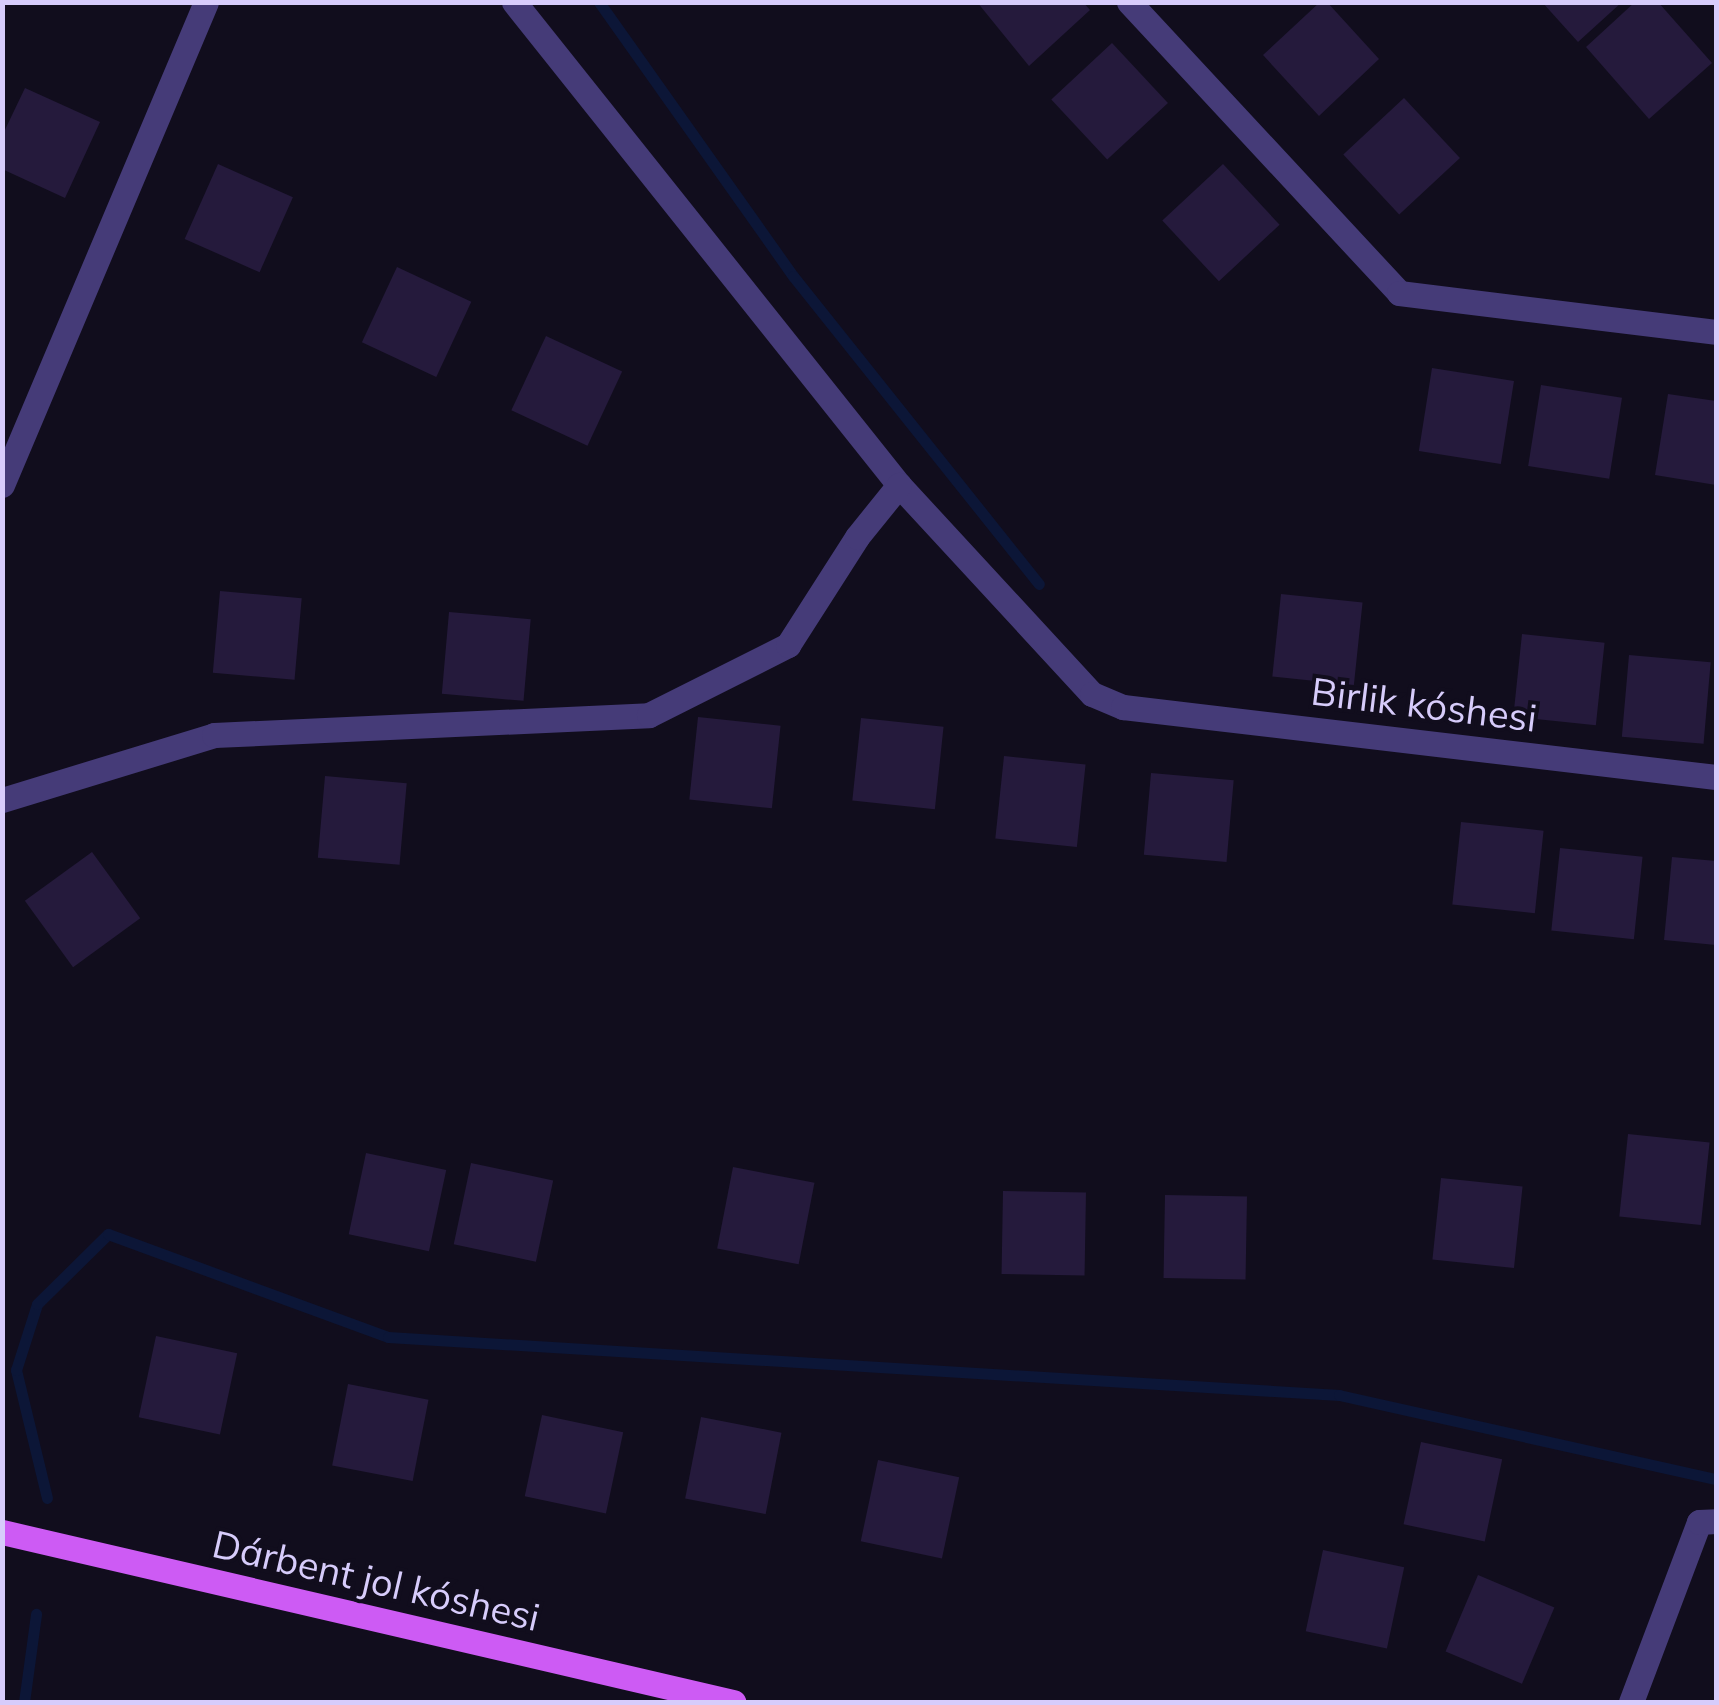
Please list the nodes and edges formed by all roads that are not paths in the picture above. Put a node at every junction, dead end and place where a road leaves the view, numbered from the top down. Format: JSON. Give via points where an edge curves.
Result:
{"nodes":[{"id":1,"x":206,"y":2,"type":"edge"},
{"id":2,"x":514,"y":2,"type":"edge"},
{"id":3,"x":1130,"y":2,"type":"edge"},
{"id":4,"x":1716,"y":332,"type":"edge"},
{"id":5,"x":2,"y":485,"type":"edge"},
{"id":6,"x":899,"y":485,"type":"junction"},
{"id":7,"x":1716,"y":777,"type":"edge"},
{"id":8,"x":2,"y":800,"type":"edge"},
{"id":9,"x":1716,"y":1521,"type":"edge"},
{"id":10,"x":2,"y":1532,"type":"edge"},
{"id":11,"x":733,"y":1702,"type":"edge"},
{"id":12,"x":1631,"y":1702,"type":"edge"}],
"edges":[{"from":1,"to":5,"type":"street"},
{"from":2,"to":6,"type":"street"},
{"from":3,"to":4,"type":"street","via":[[1399,293]]},
{"from":6,"to":7,"type":"street","name":"Birlik kóshesi","via":[[1092,694],[1123,707]]},
{"from":6,"to":8,"type":"street","via":[[857,536],[788,645],[649,715],[214,734]]},
{"from":9,"to":12,"type":"street","via":[[1699,1522]]},
{"from":10,"to":11,"type":"main road","name":"Dárbent jol kóshesi"}]}
